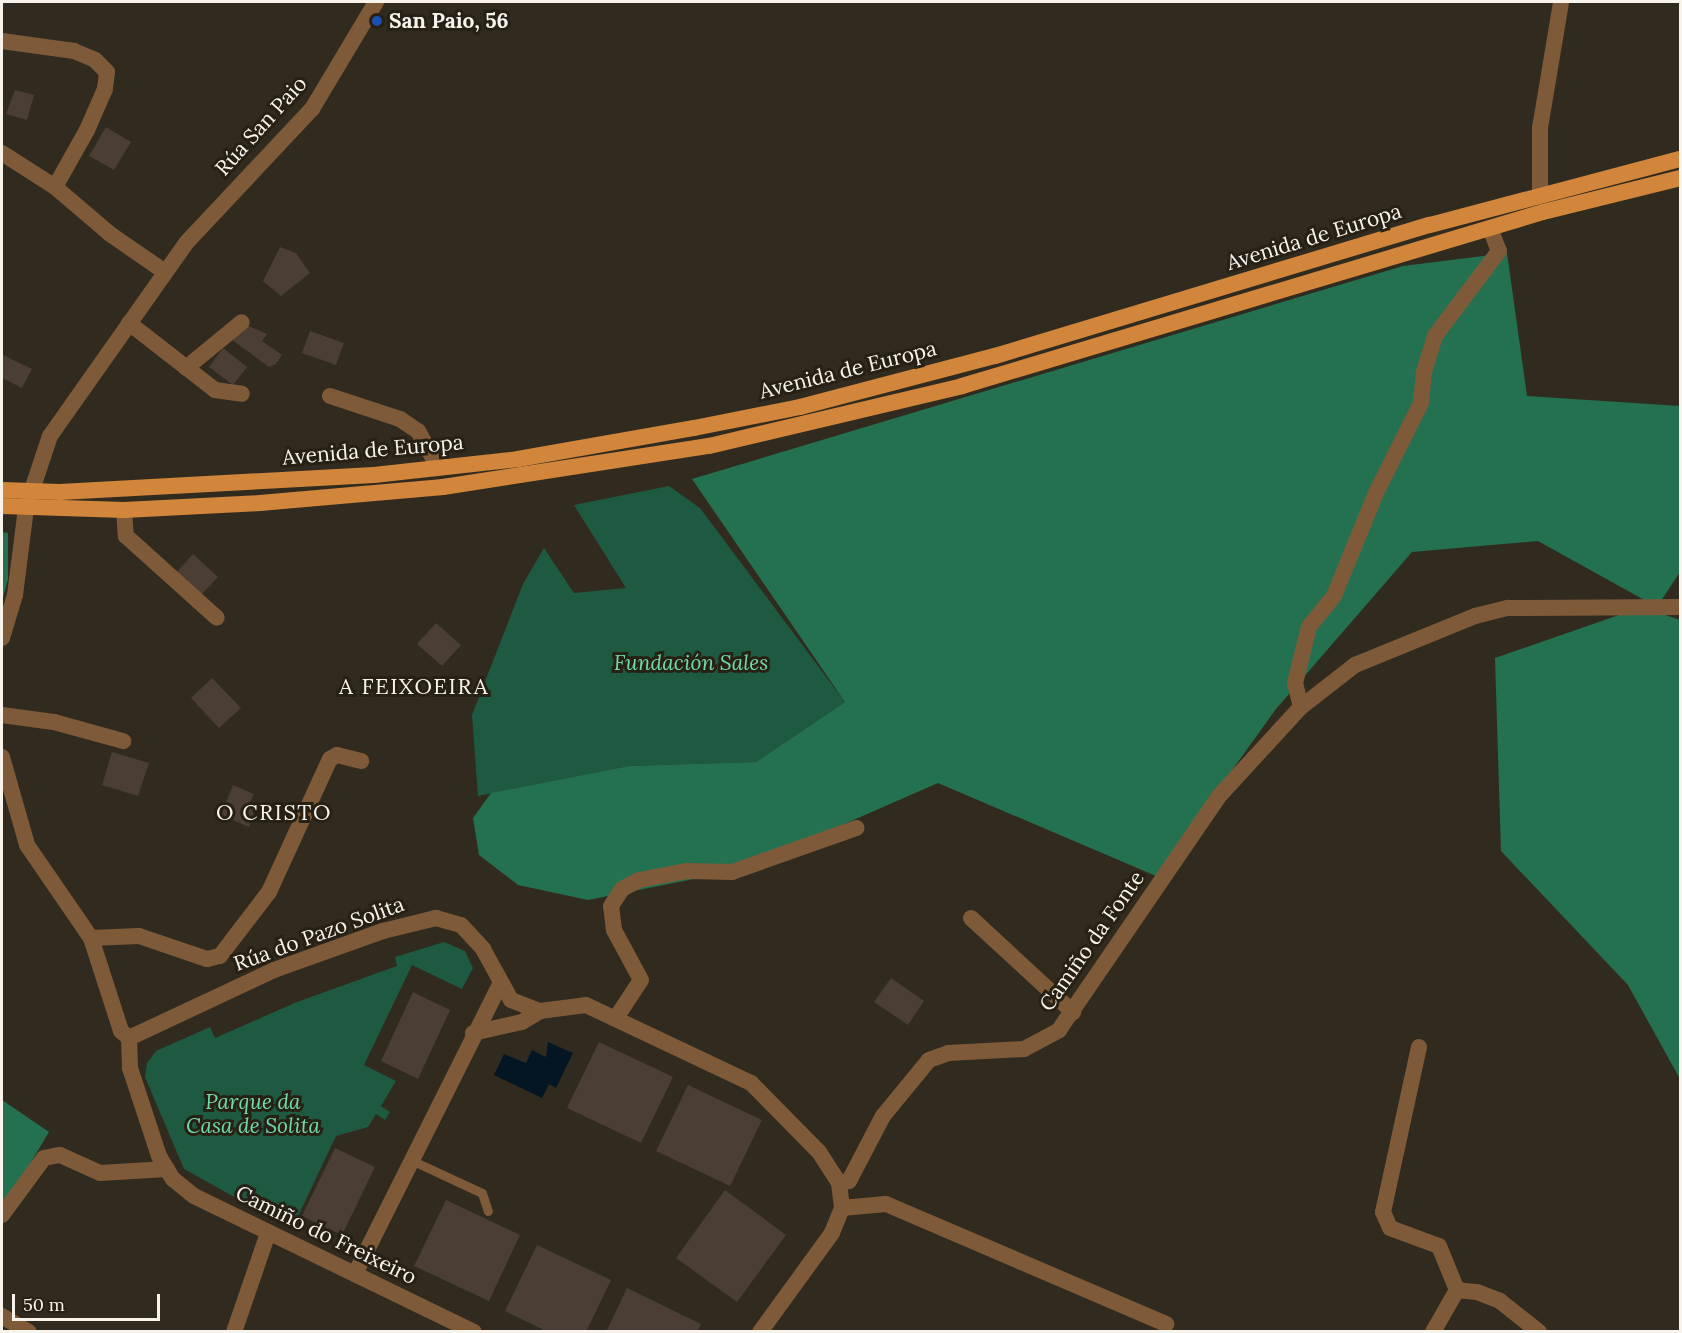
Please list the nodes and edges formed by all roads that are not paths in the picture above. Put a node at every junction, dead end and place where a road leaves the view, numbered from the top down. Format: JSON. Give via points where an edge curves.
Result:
{"nodes":[{"id":1,"x":376,"y":2,"type":"edge"},
{"id":2,"x":1561,"y":2,"type":"edge"},
{"id":3,"x":2,"y":41,"type":"edge"},
{"id":4,"x":2,"y":153,"type":"edge"},
{"id":5,"x":1680,"y":159,"type":"edge"},
{"id":6,"x":1680,"y":178,"type":"edge"},
{"id":7,"x":55,"y":187,"type":"junction"},
{"id":8,"x":1540,"y":194,"type":"junction"},
{"id":9,"x":1490,"y":228,"type":"junction"},
{"id":10,"x":165,"y":272,"type":"junction"},
{"id":11,"x":242,"y":322,"type":"dead end"},
{"id":12,"x":129,"y":323,"type":"junction"},
{"id":13,"x":186,"y":368,"type":"junction"},
{"id":14,"x":242,"y":394,"type":"dead end"},
{"id":15,"x":330,"y":396,"type":"dead end"},
{"id":16,"x":438,"y":467,"type":"junction"},
{"id":17,"x":2,"y":490,"type":"edge"},
{"id":18,"x":28,"y":499,"type":"junction"},
{"id":19,"x":2,"y":506,"type":"edge"},
{"id":20,"x":124,"y":510,"type":"junction"},
{"id":21,"x":1680,"y":607,"type":"edge"},
{"id":22,"x":217,"y":618,"type":"dead end"},
{"id":23,"x":2,"y":638,"type":"edge"},
{"id":24,"x":1301,"y":706,"type":"junction"},
{"id":25,"x":2,"y":716,"type":"edge"},
{"id":26,"x":123,"y":741,"type":"dead end"},
{"id":27,"x":2,"y":757,"type":"edge"},
{"id":28,"x":361,"y":761,"type":"dead end"},
{"id":29,"x":856,"y":828,"type":"dead end"},
{"id":30,"x":971,"y":918,"type":"dead end"},
{"id":31,"x":91,"y":938,"type":"junction"},
{"id":32,"x":500,"y":985,"type":"junction"},
{"id":33,"x":540,"y":1011,"type":"junction"},
{"id":34,"x":1073,"y":1012,"type":"junction"},
{"id":35,"x":616,"y":1018,"type":"junction"},
{"id":36,"x":473,"y":1033,"type":"junction"},
{"id":37,"x":129,"y":1038,"type":"junction"},
{"id":38,"x":1419,"y":1047,"type":"dead end"},
{"id":39,"x":411,"y":1160,"type":"junction"},
{"id":40,"x":167,"y":1169,"type":"junction"},
{"id":41,"x":839,"y":1183,"type":"junction"},
{"id":42,"x":842,"y":1208,"type":"junction"},
{"id":43,"x":488,"y":1210,"type":"dead end"},
{"id":44,"x":2,"y":1215,"type":"edge"},
{"id":45,"x":268,"y":1233,"type":"junction"},
{"id":46,"x":355,"y":1274,"type":"junction"},
{"id":47,"x":1457,"y":1290,"type":"junction"},
{"id":48,"x":2,"y":1316,"type":"edge"},
{"id":49,"x":1166,"y":1324,"type":"dead end"},
{"id":50,"x":29,"y":1332,"type":"edge"},
{"id":51,"x":234,"y":1332,"type":"edge"},
{"id":52,"x":474,"y":1332,"type":"edge"},
{"id":53,"x":760,"y":1332,"type":"edge"},
{"id":54,"x":1433,"y":1332,"type":"edge"},
{"id":55,"x":1539,"y":1332,"type":"edge"}],
"edges":[{"from":1,"to":10,"type":"street","name":"Rúa San Paio","via":[[312,109],[245,177]]},
{"from":2,"to":8,"type":"street","via":[[1540,128]]},
{"from":3,"to":7,"type":"street","via":[[74,51],[95,60],[107,72],[92,120]]},
{"from":4,"to":7,"type":"street"},
{"from":5,"to":8,"type":"main road","name":"Avenida de Europa"},
{"from":6,"to":9,"type":"main road","name":"Avenida de Europa"},
{"from":7,"to":10,"type":"street","via":[[110,234]]},
{"from":8,"to":16,"type":"main road","name":"Avenida de Europa","via":[[995,356],[800,406],[518,459]]},
{"from":9,"to":20,"type":"main road","name":"Avenida de Europa","via":[[962,386],[709,446],[443,488]]},
{"from":9,"to":24,"type":"street","via":[[1499,251],[1434,336],[1424,373],[1422,403],[1376,493],[1334,596],[1309,627],[1294,683]]},
{"from":10,"to":12,"type":"street","name":"Rúa San Paio"},
{"from":11,"to":13,"type":"street"},
{"from":12,"to":13,"type":"street"},
{"from":12,"to":18,"type":"street","name":"Rúa San Paio","via":[[50,436]]},
{"from":13,"to":14,"type":"street","via":[[215,390]]},
{"from":15,"to":16,"type":"street","via":[[400,418],[418,431]]},
{"from":16,"to":18,"type":"main road","name":"Avenida de Europa"},
{"from":17,"to":18,"type":"main road","name":"Avenida de Europa"},
{"from":18,"to":19,"type":"main road","name":"Avenida de Europa"},
{"from":18,"to":20,"type":"main road","name":"Avenida de Europa"},
{"from":18,"to":23,"type":"street","name":"Rúa San Paio","via":[[15,595]]},
{"from":20,"to":22,"type":"street","via":[[126,536]]},
{"from":21,"to":24,"type":"street","name":"Camiño da Fonte","via":[[1508,608],[1475,616],[1355,664]]},
{"from":24,"to":34,"type":"street","name":"Camiño da Fonte","via":[[1220,795]]},
{"from":25,"to":26,"type":"street","via":[[54,722]]},
{"from":27,"to":31,"type":"street","name":"Camiño do Freixeiro","via":[[27,846]]},
{"from":28,"to":31,"type":"street","via":[[337,755],[330,759],[269,892],[220,956],[207,959],[139,936]]},
{"from":29,"to":35,"type":"street","via":[[732,873],[687,871],[639,880],[622,889],[611,906],[614,930],[641,980]]},
{"from":30,"to":34,"type":"street"},
{"from":31,"to":37,"type":"street","name":"Camiño do Freixeiro","via":[[121,1030]]},
{"from":32,"to":33,"type":"street","name":"Rúa do Pazo Solita","via":[[511,1000]]},
{"from":32,"to":36,"type":"street"},
{"from":32,"to":37,"type":"street","name":"Rúa do Pazo Solita","via":[[472,932],[449,920],[423,919],[274,970]]},
{"from":33,"to":35,"type":"street","via":[[586,1005]]},
{"from":33,"to":36,"type":"street","via":[[522,1022]]},
{"from":34,"to":41,"type":"street","name":"Camiño da Fonte","via":[[1046,1041],[1024,1049],[948,1053],[929,1060],[883,1116],[849,1181]]},
{"from":35,"to":41,"type":"street","via":[[768,1095],[819,1152]]},
{"from":36,"to":39,"type":"street"},
{"from":37,"to":40,"type":"street","name":"Camiño do Freixeiro","via":[[130,1068]]},
{"from":38,"to":47,"type":"street","via":[[1383,1212],[1390,1228],[1439,1246]]},
{"from":39,"to":43,"type":"lane","via":[[482,1193]]},
{"from":39,"to":46,"type":"street"},
{"from":40,"to":44,"type":"street","via":[[100,1173],[60,1155],[44,1158]]},
{"from":40,"to":45,"type":"street","name":"Camiño do Freixeiro","via":[[194,1196]]},
{"from":41,"to":42,"type":"street"},
{"from":42,"to":49,"type":"street","via":[[886,1204]]},
{"from":42,"to":53,"type":"street","via":[[832,1233]]},
{"from":45,"to":46,"type":"street","name":"Camiño do Freixeiro"},
{"from":45,"to":51,"type":"street"},
{"from":46,"to":52,"type":"street","name":"Camiño do Freixeiro"},
{"from":47,"to":54,"type":"street"},
{"from":47,"to":55,"type":"street","via":[[1477,1292],[1500,1301]]},
{"from":48,"to":50,"type":"street"}]}
